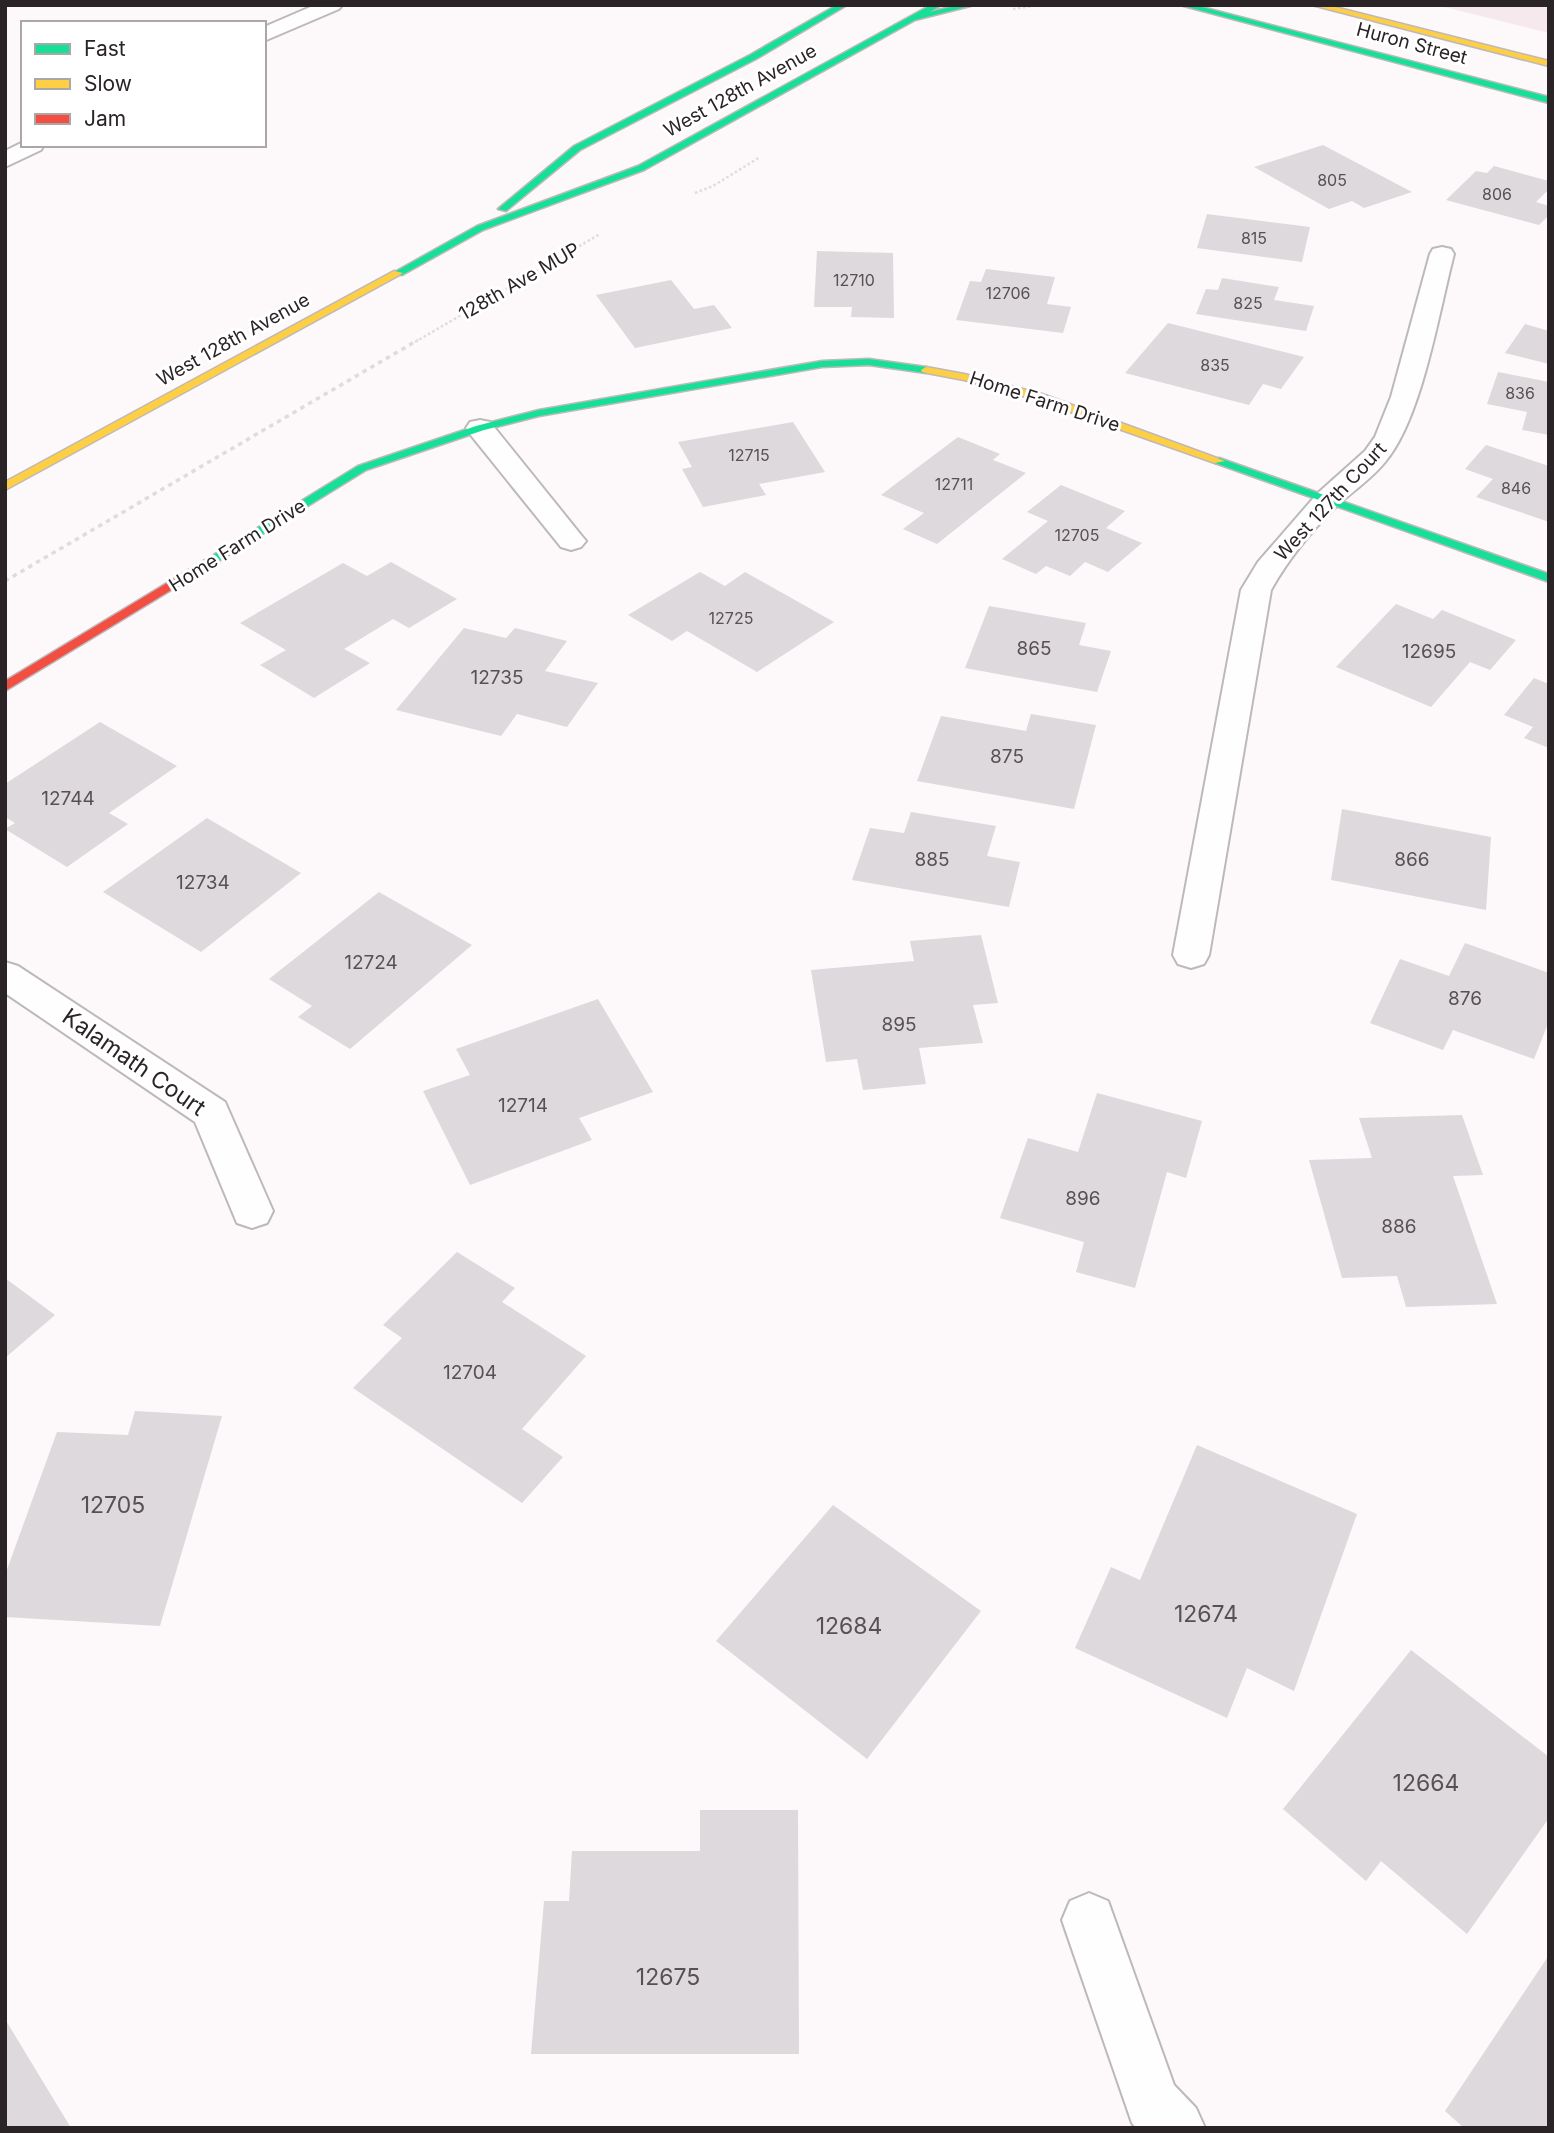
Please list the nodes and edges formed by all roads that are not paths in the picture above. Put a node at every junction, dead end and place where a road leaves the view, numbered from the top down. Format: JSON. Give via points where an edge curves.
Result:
{"nodes":[{"id":1,"x":332,"y":5,"type":"edge"},
{"id":2,"x":818,"y":5,"type":"edge"},
{"id":3,"x":843,"y":5,"type":"edge"},
{"id":4,"x":937,"y":5,"type":"edge"},
{"id":5,"x":970,"y":5,"type":"edge"},
{"id":6,"x":1184,"y":5,"type":"edge"},
{"id":7,"x":1316,"y":5,"type":"edge"},
{"id":8,"x":915,"y":18,"type":"junction"},
{"id":9,"x":266,"y":34,"type":"edge"},
{"id":10,"x":753,"y":57,"type":"junction"},
{"id":11,"x":1549,"y":64,"type":"edge"},
{"id":12,"x":1549,"y":100,"type":"edge"},
{"id":13,"x":29,"y":147,"type":"edge"},
{"id":14,"x":5,"y":160,"type":"edge"},
{"id":15,"x":480,"y":228,"type":"junction"},
{"id":16,"x":1442,"y":254,"type":"dead end"},
{"id":17,"x":480,"y":428,"type":"junction"},
{"id":18,"x":5,"y":487,"type":"edge"},
{"id":19,"x":1328,"y":499,"type":"junction"},
{"id":20,"x":571,"y":541,"type":"dead end"},
{"id":21,"x":1549,"y":578,"type":"edge"},
{"id":22,"x":5,"y":687,"type":"edge"},
{"id":23,"x":1191,"y":955,"type":"dead end"},
{"id":24,"x":5,"y":975,"type":"edge"},
{"id":25,"x":251,"y":1211,"type":"dead end"},
{"id":26,"x":1089,"y":1920,"type":"dead end"},
{"id":27,"x":1176,"y":2128,"type":"edge"}],
"edges":[{"from":1,"to":9,"type":"street"},
{"from":2,"to":10,"type":"main road"},
{"from":3,"to":10,"type":"main road","name":"West 128th Avenue"},
{"from":4,"to":8,"type":"main road","name":"West 128th Avenue"},
{"from":5,"to":8,"type":"main road"},
{"from":6,"to":12,"type":"main road","name":"Huron Street"},
{"from":7,"to":11,"type":"main road","name":"Huron Street"},
{"from":8,"to":15,"type":"main road","name":"West 128th Avenue","via":[[641,169]]},
{"from":10,"to":15,"type":"main road","name":"West 128th Avenue","via":[[577,148]]},
{"from":13,"to":14,"type":"street"},
{"from":15,"to":18,"type":"main road","name":"West 128th Avenue"},
{"from":16,"to":19,"type":"street","name":"West 127th Court","via":[[1389,437],[1376,457]]},
{"from":17,"to":19,"type":"main road","name":"Home Farm Drive","via":[[539,413],[795,369],[869,362],[973,377],[1013,388]]},
{"from":17,"to":20,"type":"street"},
{"from":17,"to":22,"type":"main road","name":"Home Farm Drive","via":[[362,468]]},
{"from":19,"to":21,"type":"main road","name":"Home Farm Drive"},
{"from":19,"to":23,"type":"street","name":"West 127th Court","via":[[1268,568],[1256,590]]},
{"from":24,"to":25,"type":"street","name":"Kalamath Court","via":[[211,1113]]},
{"from":26,"to":27,"type":"street","via":[[1152,2103]]}]}
